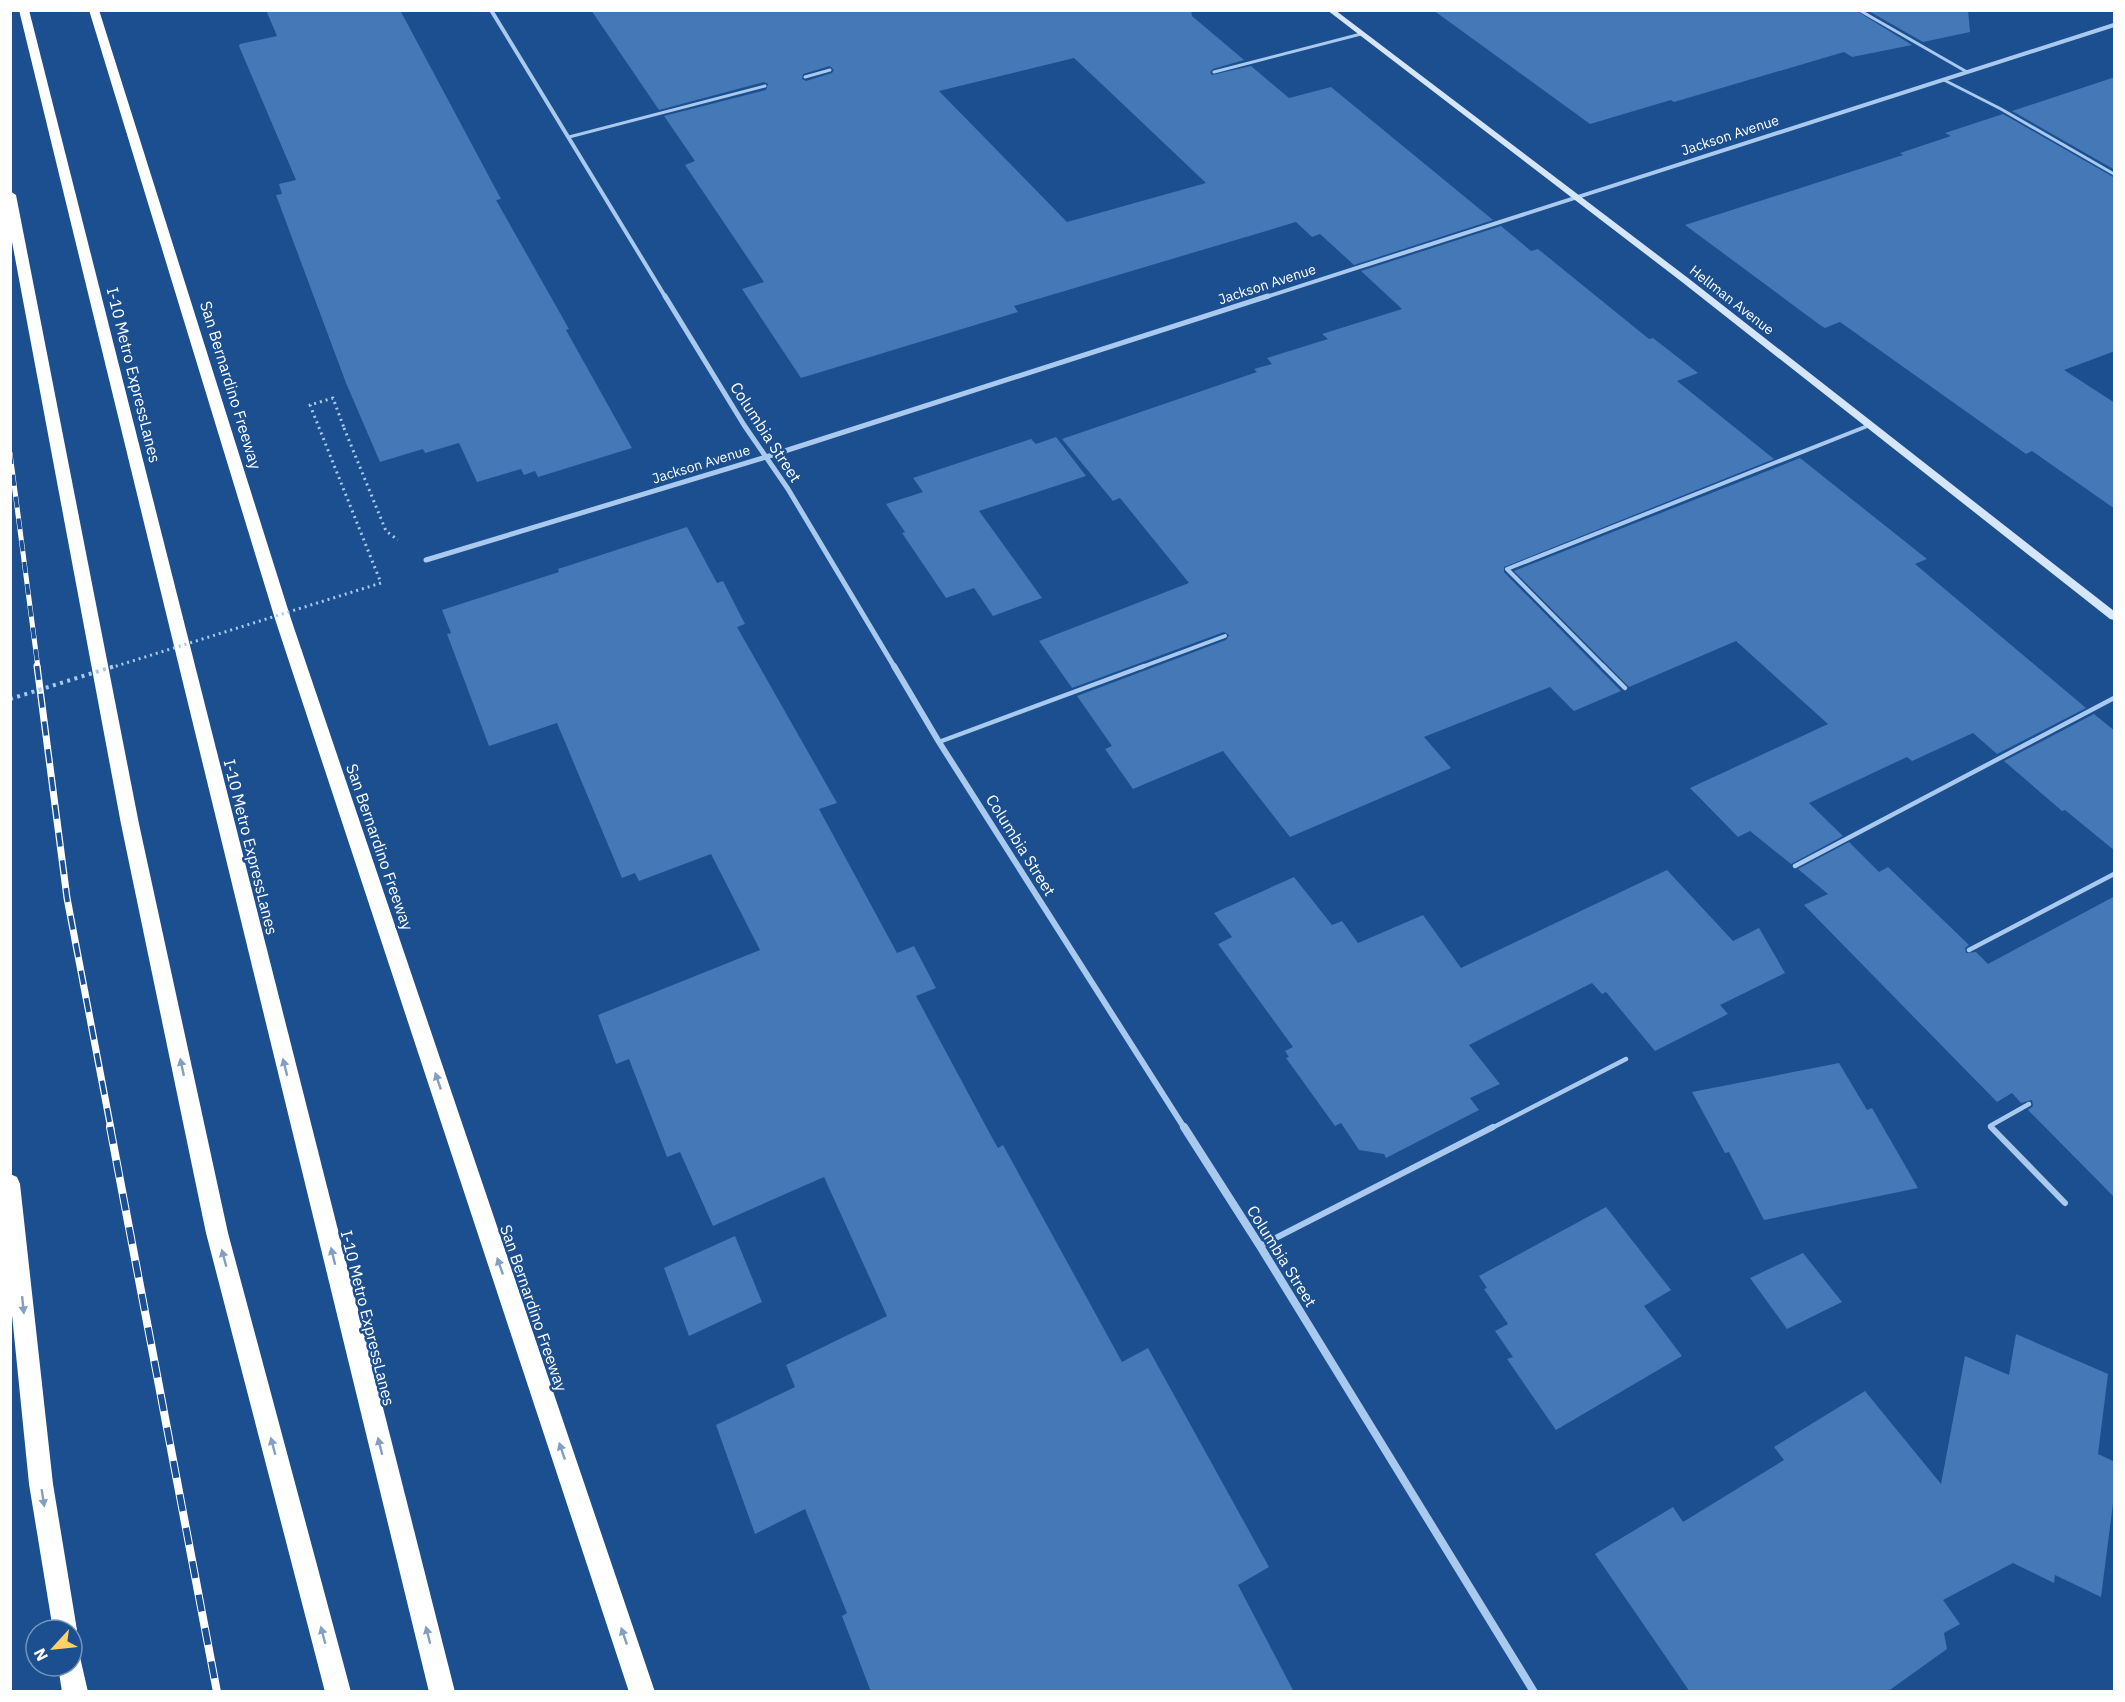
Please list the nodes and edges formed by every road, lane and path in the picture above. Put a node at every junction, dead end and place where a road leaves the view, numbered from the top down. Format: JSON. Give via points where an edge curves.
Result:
{"nodes":[{"id":1,"x":24,"y":10,"type":"edge"},
{"id":2,"x":94,"y":10,"type":"edge"},
{"id":3,"x":107,"y":10,"type":"edge"},
{"id":4,"x":491,"y":10,"type":"edge"},
{"id":5,"x":1330,"y":10,"type":"edge"},
{"id":6,"x":1859,"y":10,"type":"edge"},
{"id":7,"x":2115,"y":25,"type":"edge"},
{"id":8,"x":100,"y":29,"type":"junction"},
{"id":9,"x":1361,"y":34,"type":"junction"},
{"id":10,"x":830,"y":70,"type":"dead end"},
{"id":11,"x":1214,"y":72,"type":"dead end"},
{"id":12,"x":1967,"y":72,"type":"junction"},
{"id":13,"x":805,"y":77,"type":"dead end"},
{"id":14,"x":1944,"y":80,"type":"junction"},
{"id":15,"x":765,"y":86,"type":"dead end"},
{"id":16,"x":569,"y":137,"type":"junction"},
{"id":17,"x":2115,"y":174,"type":"edge"},
{"id":18,"x":10,"y":195,"type":"edge"},
{"id":19,"x":1576,"y":197,"type":"junction"},
{"id":20,"x":1871,"y":425,"type":"junction"},
{"id":21,"x":766,"y":457,"type":"junction"},
{"id":22,"x":426,"y":560,"type":"joint"},
{"id":23,"x":2115,"y":616,"type":"edge"},
{"id":24,"x":1225,"y":636,"type":"dead end"},
{"id":25,"x":1625,"y":688,"type":"dead end"},
{"id":26,"x":2115,"y":698,"type":"edge"},
{"id":27,"x":10,"y":699,"type":"edge"},
{"id":28,"x":939,"y":742,"type":"junction"},
{"id":29,"x":1795,"y":866,"type":"dead end"},
{"id":30,"x":2115,"y":874,"type":"edge"},
{"id":31,"x":1969,"y":950,"type":"dead end"},
{"id":32,"x":1626,"y":1059,"type":"dead end"},
{"id":33,"x":2029,"y":1104,"type":"dead end"},
{"id":34,"x":10,"y":1184,"type":"edge"},
{"id":35,"x":2065,"y":1203,"type":"dead end"},
{"id":36,"x":1260,"y":1246,"type":"junction"},
{"id":37,"x":63,"y":1618,"type":"edge"},
{"id":38,"x":338,"y":1692,"type":"edge"},
{"id":39,"x":442,"y":1692,"type":"edge"},
{"id":40,"x":642,"y":1692,"type":"edge"},
{"id":41,"x":1534,"y":1692,"type":"edge"}],
"edges":[{"from":39,"to":1,"type":"highway","name":"I-10 Metro ExpressLanes","one_way":true},
{"from":2,"to":8,"type":"highway","name":"San Bernardino Freeway"},
{"from":3,"to":8,"type":"highway"},
{"from":4,"to":16,"type":"street","name":"Columbia Street"},
{"from":5,"to":9,"type":"street","name":"Hellman Avenue"},
{"from":6,"to":12,"type":"lane"},
{"from":7,"to":12,"type":"street","name":"Jackson Avenue"},
{"from":40,"to":8,"type":"highway","name":"San Bernardino Freeway","one_way":true,"via":[[283,619]]},
{"from":9,"to":11,"type":"lane"},
{"from":9,"to":19,"type":"street","name":"Hellman Avenue"},
{"from":10,"to":13,"type":"lane"},
{"from":12,"to":14,"type":"street","name":"Jackson Avenue"},
{"from":14,"to":17,"type":"lane"},
{"from":14,"to":19,"type":"street","name":"Jackson Avenue"},
{"from":15,"to":16,"type":"lane"},
{"from":16,"to":21,"type":"street","name":"Columbia Street"},
{"from":38,"to":18,"type":"highway","one_way":true,"via":[[217,1233],[130,824]]},
{"from":19,"to":20,"type":"street","name":"Hellman Avenue"},
{"from":19,"to":21,"type":"street","name":"Jackson Avenue"},
{"from":20,"to":23,"type":"street","name":"Hellman Avenue"},
{"from":20,"to":25,"type":"lane","via":[[1507,569]]},
{"from":21,"to":22,"type":"street","name":"Jackson Avenue"},
{"from":21,"to":28,"type":"street","name":"Columbia Street"},
{"from":22,"to":27,"type":"path","bridge":true,"via":[[386,531],[333,398],[310,405],[381,583]]},
{"from":24,"to":28,"type":"lane"},
{"from":26,"to":29,"type":"lane"},
{"from":28,"to":36,"type":"street","name":"Columbia Street"},
{"from":30,"to":31,"type":"lane"},
{"from":32,"to":36,"type":"lane"},
{"from":33,"to":35,"type":"lane","via":[[1990,1126]]},
{"from":34,"to":37,"type":"highway","one_way":true,"via":[[41,1484]]},
{"from":36,"to":41,"type":"street","name":"Columbia Street"}]}
